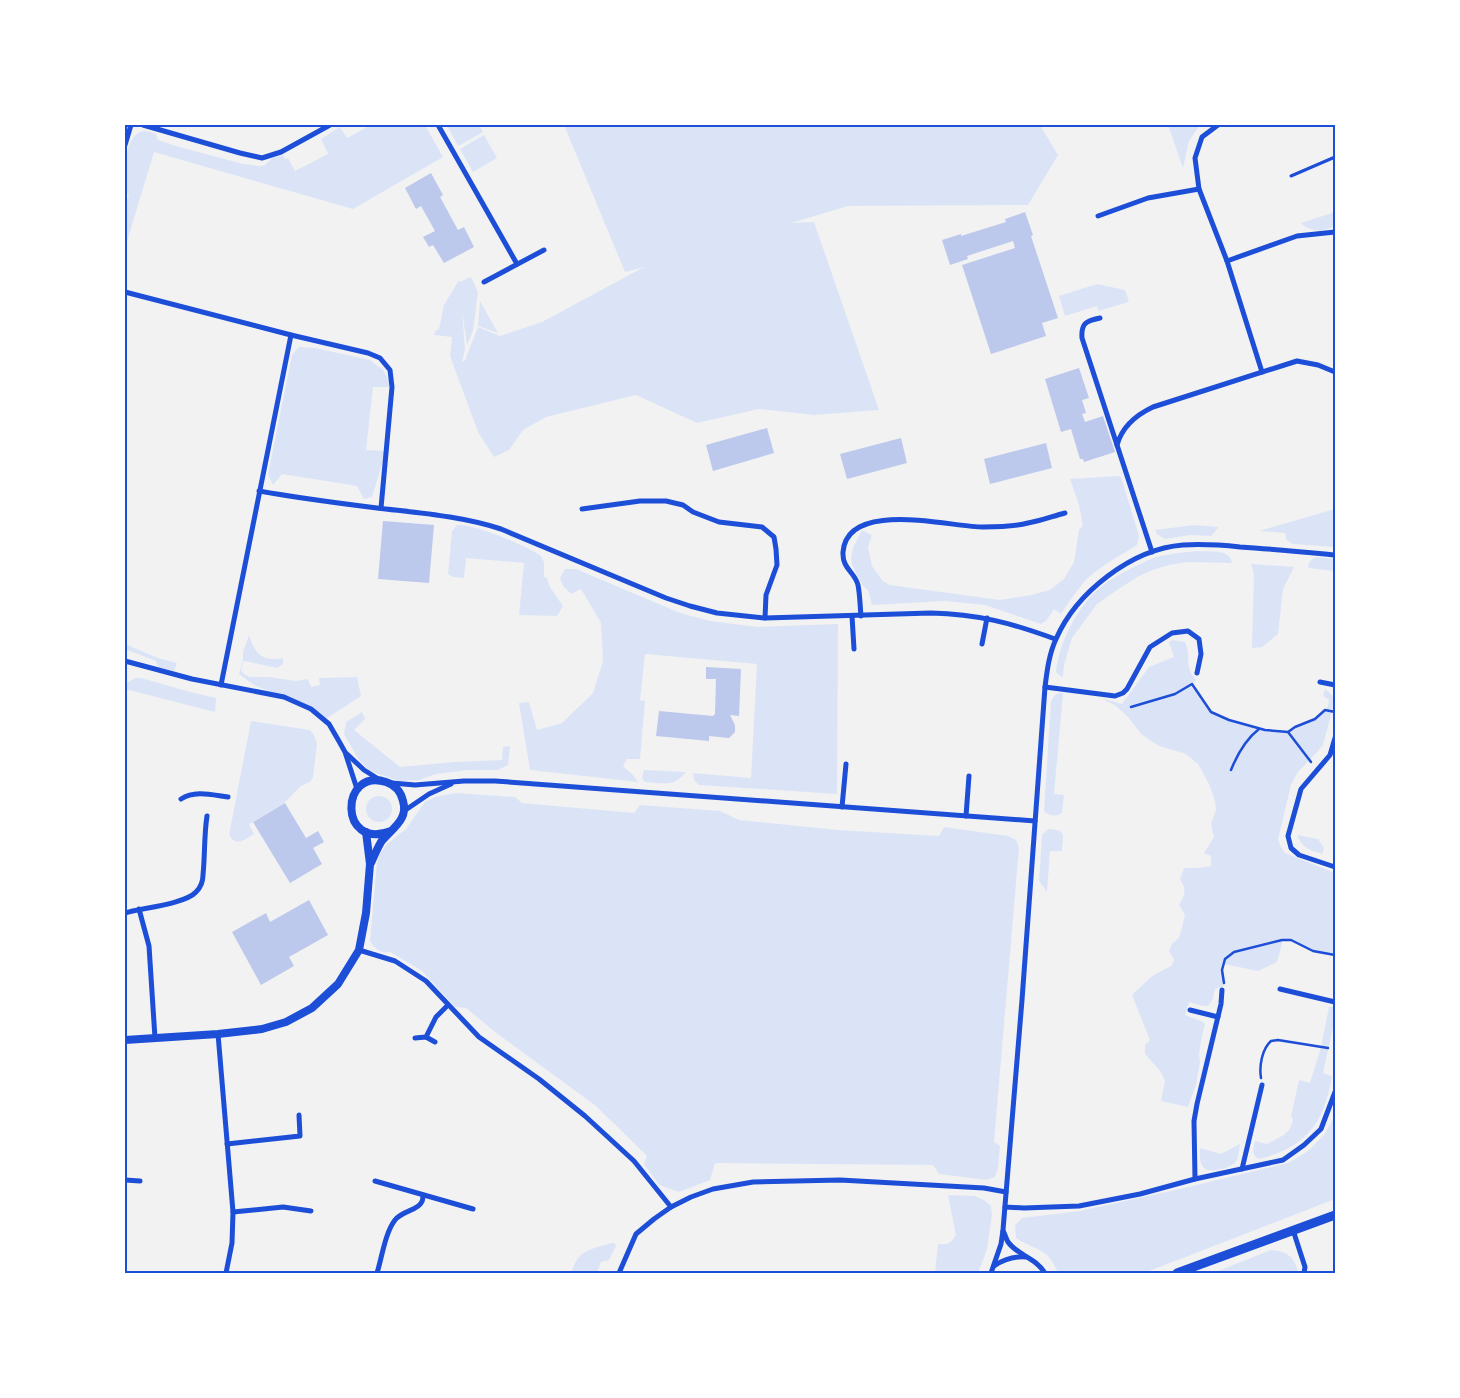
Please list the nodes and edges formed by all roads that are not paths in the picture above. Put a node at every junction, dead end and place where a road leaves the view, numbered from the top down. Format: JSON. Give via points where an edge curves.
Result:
{"nodes":[{"id":1,"x":131,"y":125,"type":"edge"},
{"id":2,"x":143,"y":125,"type":"edge"},
{"id":3,"x":330,"y":125,"type":"edge"},
{"id":4,"x":438,"y":125,"type":"edge"},
{"id":5,"x":1218,"y":125,"type":"edge"},
{"id":6,"x":125,"y":145,"type":"edge"},
{"id":7,"x":1335,"y":157,"type":"edge"},
{"id":8,"x":1291,"y":176,"type":"dead end"},
{"id":9,"x":1199,"y":189,"type":"junction"},
{"id":10,"x":1098,"y":216,"type":"dead end"},
{"id":11,"x":1335,"y":232,"type":"edge"},
{"id":12,"x":544,"y":250,"type":"dead end"},
{"id":13,"x":1227,"y":262,"type":"junction"},
{"id":14,"x":517,"y":264,"type":"junction"},
{"id":15,"x":484,"y":282,"type":"dead end"},
{"id":16,"x":125,"y":292,"type":"edge"},
{"id":17,"x":1100,"y":318,"type":"dead end"},
{"id":18,"x":291,"y":335,"type":"junction"},
{"id":19,"x":1262,"y":372,"type":"junction"},
{"id":20,"x":1335,"y":372,"type":"edge"},
{"id":21,"x":1117,"y":446,"type":"junction"},
{"id":22,"x":259,"y":491,"type":"junction"},
{"id":23,"x":381,"y":508,"type":"junction"},
{"id":24,"x":582,"y":509,"type":"dead end"},
{"id":25,"x":1065,"y":513,"type":"dead end"},
{"id":26,"x":1152,"y":552,"type":"junction"},
{"id":27,"x":1335,"y":554,"type":"edge"},
{"id":28,"x":852,"y":616,"type":"junction"},
{"id":29,"x":861,"y":616,"type":"junction"},
{"id":30,"x":765,"y":618,"type":"junction"},
{"id":31,"x":987,"y":618,"type":"junction"},
{"id":32,"x":1055,"y":639,"type":"junction"},
{"id":33,"x":982,"y":644,"type":"dead end"},
{"id":34,"x":854,"y":649,"type":"dead end"},
{"id":35,"x":125,"y":661,"type":"edge"},
{"id":36,"x":1197,"y":672,"type":"dead end"},
{"id":37,"x":1320,"y":682,"type":"dead end"},
{"id":38,"x":221,"y":685,"type":"junction"},
{"id":39,"x":1335,"y":685,"type":"edge"},
{"id":40,"x":1045,"y":687,"type":"junction"},
{"id":41,"x":1335,"y":738,"type":"edge"},
{"id":42,"x":345,"y":752,"type":"junction"},
{"id":43,"x":846,"y":764,"type":"dead end"},
{"id":44,"x":969,"y":776,"type":"dead end"},
{"id":45,"x":380,"y":780,"type":"junction"},
{"id":46,"x":456,"y":782,"type":"junction"},
{"id":47,"x":389,"y":783,"type":"junction"},
{"id":48,"x":357,"y":789,"type":"junction"},
{"id":49,"x":228,"y":797,"type":"dead end"},
{"id":50,"x":181,"y":800,"type":"dead end"},
{"id":51,"x":842,"y":807,"type":"junction"},
{"id":52,"x":404,"y":811,"type":"junction"},
{"id":53,"x":207,"y":816,"type":"dead end"},
{"id":54,"x":966,"y":816,"type":"junction"},
{"id":55,"x":1035,"y":821,"type":"junction"},
{"id":56,"x":391,"y":831,"type":"junction"},
{"id":57,"x":366,"y":832,"type":"junction"},
{"id":58,"x":370,"y":864,"type":"junction"},
{"id":59,"x":1335,"y":867,"type":"edge"},
{"id":60,"x":139,"y":909,"type":"junction"},
{"id":61,"x":125,"y":913,"type":"edge"},
{"id":62,"x":359,"y":950,"type":"junction"},
{"id":63,"x":1280,"y":989,"type":"dead end"},
{"id":64,"x":1222,"y":990,"type":"road end"},
{"id":65,"x":1335,"y":1002,"type":"edge"},
{"id":66,"x":448,"y":1005,"type":"junction"},
{"id":67,"x":1190,"y":1010,"type":"dead end"},
{"id":68,"x":1218,"y":1017,"type":"junction"},
{"id":69,"x":218,"y":1034,"type":"junction"},
{"id":70,"x":426,"y":1037,"type":"junction"},
{"id":71,"x":155,"y":1038,"type":"junction"},
{"id":72,"x":415,"y":1038,"type":"dead end"},
{"id":73,"x":125,"y":1040,"type":"edge"},
{"id":74,"x":435,"y":1042,"type":"dead end"},
{"id":75,"x":1262,"y":1085,"type":"road end"},
{"id":76,"x":1335,"y":1092,"type":"edge"},
{"id":77,"x":299,"y":1115,"type":"dead end"},
{"id":78,"x":227,"y":1144,"type":"junction"},
{"id":79,"x":1242,"y":1168,"type":"junction"},
{"id":80,"x":1195,"y":1179,"type":"junction"},
{"id":81,"x":125,"y":1180,"type":"edge"},
{"id":82,"x":140,"y":1181,"type":"dead end"},
{"id":83,"x":375,"y":1181,"type":"dead end"},
{"id":84,"x":1006,"y":1192,"type":"junction"},
{"id":85,"x":423,"y":1195,"type":"junction"},
{"id":86,"x":671,"y":1207,"type":"junction"},
{"id":87,"x":1004,"y":1207,"type":"junction"},
{"id":88,"x":473,"y":1209,"type":"dead end"},
{"id":89,"x":312,"y":1211,"type":"dead end"},
{"id":90,"x":233,"y":1212,"type":"junction"},
{"id":91,"x":1335,"y":1215,"type":"edge"},
{"id":92,"x":1003,"y":1230,"type":"junction"},
{"id":93,"x":1293,"y":1230,"type":"junction"},
{"id":94,"x":1030,"y":1258,"type":"junction"},
{"id":95,"x":994,"y":1266,"type":"junction"},
{"id":96,"x":226,"y":1273,"type":"edge"},
{"id":97,"x":377,"y":1273,"type":"edge"},
{"id":98,"x":619,"y":1273,"type":"edge"},
{"id":99,"x":991,"y":1273,"type":"edge"},
{"id":100,"x":1045,"y":1273,"type":"edge"},
{"id":101,"x":1177,"y":1273,"type":"edge"},
{"id":102,"x":1304,"y":1273,"type":"edge"}],
"edges":[{"from":1,"to":6,"type":"street"},
{"from":2,"to":3,"type":"street","via":[[262,158],[281,152]]},
{"from":4,"to":14,"type":"street"},
{"from":5,"to":9,"type":"street","via":[[1202,137],[1194,158]]},
{"from":7,"to":8,"type":"lane"},
{"from":9,"to":10,"type":"street","via":[[1148,198]]},
{"from":9,"to":13,"type":"street"},
{"from":11,"to":13,"type":"street","via":[[1296,236]]},
{"from":12,"to":14,"type":"street"},
{"from":13,"to":19,"type":"street"},
{"from":14,"to":15,"type":"street"},
{"from":16,"to":18,"type":"street"},
{"from":17,"to":21,"type":"street","via":[[1084,324],[1082,338]]},
{"from":18,"to":22,"type":"street"},
{"from":18,"to":23,"type":"street","via":[[368,353],[380,358],[390,370],[392,387]]},
{"from":19,"to":20,"type":"street","via":[[1297,361]]},
{"from":19,"to":21,"type":"street","via":[[1145,411],[1125,428]]},
{"from":21,"to":26,"type":"street"},
{"from":22,"to":23,"type":"street"},
{"from":22,"to":38,"type":"street"},
{"from":23,"to":30,"type":"street","via":[[445,516],[501,528],[666,598],[717,612]]},
{"from":24,"to":30,"type":"street","via":[[666,501],[683,505],[719,522],[762,527],[774,537],[776,549],[776,565],[766,595]]},
{"from":25,"to":29,"type":"street","via":[[1026,524],[984,527],[921,519],[881,520],[860,526],[849,535],[843,551],[844,564],[858,584]]},
{"from":26,"to":27,"type":"street","via":[[1180,545],[1203,544]]},
{"from":26,"to":32,"type":"street","via":[[1109,575],[1085,596]]},
{"from":28,"to":29,"type":"street"},
{"from":28,"to":30,"type":"street"},
{"from":28,"to":34,"type":"street"},
{"from":29,"to":31,"type":"street","via":[[953,613]]},
{"from":31,"to":32,"type":"street"},
{"from":31,"to":33,"type":"street"},
{"from":32,"to":40,"type":"street"},
{"from":35,"to":38,"type":"street"},
{"from":36,"to":40,"type":"street","via":[[1201,654],[1199,639],[1188,632],[1172,633],[1150,647],[1127,689],[1116,696]]},
{"from":37,"to":39,"type":"street"},
{"from":38,"to":42,"type":"street","via":[[284,697],[311,709],[329,724]]},
{"from":40,"to":55,"type":"street"},
{"from":41,"to":59,"type":"street","via":[[1330,755],[1301,789],[1288,836],[1291,848],[1299,855]]},
{"from":42,"to":45,"type":"street"},
{"from":42,"to":48,"type":"street"},
{"from":43,"to":51,"type":"street"},
{"from":44,"to":54,"type":"street"},
{"from":45,"to":47,"type":"street"},
{"from":45,"to":48,"type":"street"},
{"from":46,"to":47,"type":"street","via":[[415,786]]},
{"from":46,"to":51,"type":"street","via":[[495,781]]},
{"from":46,"to":52,"type":"street","via":[[429,794]]},
{"from":47,"to":52,"type":"street","via":[[401,795]]},
{"from":48,"to":57,"type":"street","via":[[352,796],[351,813],[359,828]]},
{"from":49,"to":50,"type":"street","via":[[199,793]]},
{"from":51,"to":54,"type":"street"},
{"from":52,"to":56,"type":"street","via":[[402,819]]},
{"from":53,"to":60,"type":"street","via":[[201,887],[180,901]]},
{"from":54,"to":55,"type":"street"},
{"from":55,"to":84,"type":"street"},
{"from":56,"to":57,"type":"street","via":[[383,834]]},
{"from":56,"to":58,"type":"street"},
{"from":57,"to":58,"type":"street"},
{"from":58,"to":62,"type":"street"},
{"from":60,"to":61,"type":"street"},
{"from":60,"to":71,"type":"street","via":[[149,946]]},
{"from":62,"to":66,"type":"street","via":[[395,961],[416,973]]},
{"from":62,"to":69,"type":"street","via":[[338,984],[312,1008],[286,1022],[262,1029]]},
{"from":63,"to":65,"type":"street"},
{"from":64,"to":68,"type":"street"},
{"from":66,"to":70,"type":"street","via":[[436,1017]]},
{"from":66,"to":86,"type":"street","via":[[479,1037],[585,1116],[634,1161]]},
{"from":67,"to":68,"type":"street"},
{"from":68,"to":80,"type":"street","via":[[1194,1121]]},
{"from":69,"to":71,"type":"street"},
{"from":69,"to":78,"type":"street"},
{"from":70,"to":72,"type":"street"},
{"from":70,"to":74,"type":"street"},
{"from":71,"to":73,"type":"street"},
{"from":75,"to":79,"type":"street"},
{"from":76,"to":79,"type":"street","via":[[1321,1129],[1304,1145],[1283,1160]]},
{"from":77,"to":78,"type":"street","via":[[300,1136]]},
{"from":78,"to":90,"type":"street"},
{"from":79,"to":80,"type":"street"},
{"from":80,"to":87,"type":"street","via":[[1079,1206]]},
{"from":81,"to":82,"type":"street"},
{"from":83,"to":85,"type":"street"},
{"from":84,"to":86,"type":"street","via":[[840,1180],[753,1182],[713,1189]]},
{"from":84,"to":87,"type":"street"},
{"from":85,"to":88,"type":"street"},
{"from":85,"to":97,"type":"street","via":[[419,1206],[402,1213],[394,1222]]},
{"from":86,"to":98,"type":"street","via":[[636,1234]]},
{"from":87,"to":92,"type":"street"},
{"from":89,"to":90,"type":"street","via":[[283,1207]]},
{"from":90,"to":96,"type":"street","via":[[232,1243]]},
{"from":91,"to":93,"type":"main road"},
{"from":92,"to":94,"type":"street","via":[[1008,1242]]},
{"from":92,"to":95,"type":"street"},
{"from":93,"to":101,"type":"main road"},
{"from":93,"to":102,"type":"street"},
{"from":94,"to":95,"type":"street","via":[[1008,1258]]},
{"from":94,"to":100,"type":"street"},
{"from":95,"to":99,"type":"street"}]}
